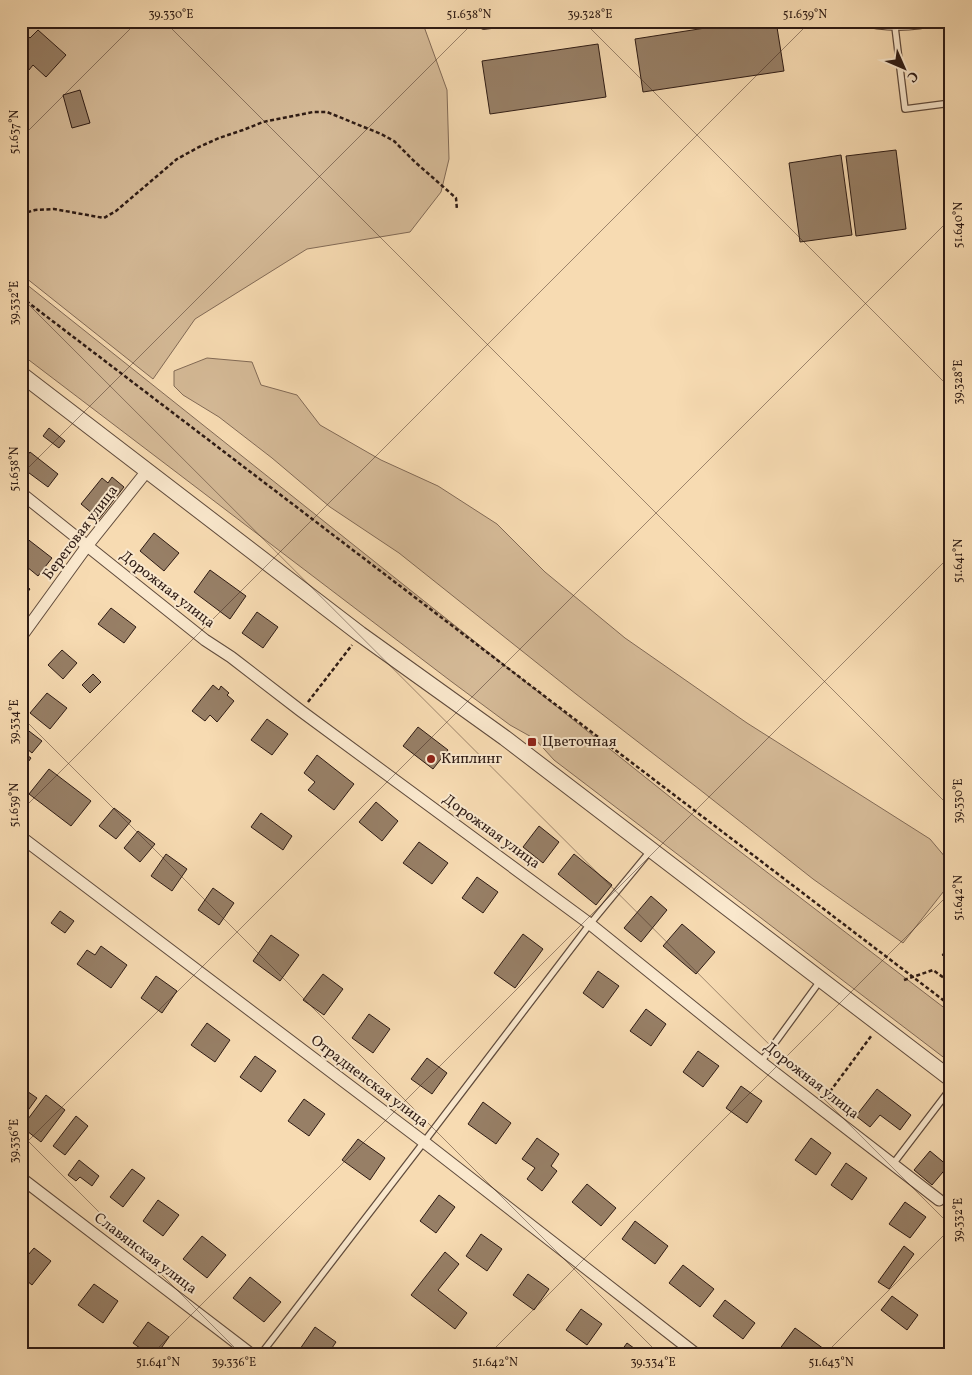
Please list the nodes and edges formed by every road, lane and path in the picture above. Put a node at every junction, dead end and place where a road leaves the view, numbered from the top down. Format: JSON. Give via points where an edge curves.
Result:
{"nodes":[{"id":1,"x":519,"y":21,"type":"edge"},
{"id":2,"x":857,"y":21,"type":"edge"},
{"id":3,"x":940,"y":21,"type":"edge"},
{"id":4,"x":484,"y":26,"type":"dead end"},
{"id":5,"x":895,"y":27,"type":"junction"},
{"id":6,"x":951,"y":103,"type":"edge"},
{"id":7,"x":457,"y":210,"type":"dead end"},
{"id":8,"x":21,"y":214,"type":"edge"},
{"id":9,"x":21,"y":297,"type":"edge"},
{"id":10,"x":21,"y":374,"type":"edge"},
{"id":11,"x":147,"y":471,"type":"junction"},
{"id":12,"x":21,"y":493,"type":"edge"},
{"id":13,"x":88,"y":546,"type":"junction"},
{"id":14,"x":360,"y":634,"type":"junction"},
{"id":15,"x":21,"y":638,"type":"edge"},
{"id":16,"x":301,"y":711,"type":"junction"},
{"id":17,"x":21,"y":837,"type":"edge"},
{"id":18,"x":651,"y":850,"type":"junction"},
{"id":19,"x":590,"y":924,"type":"junction"},
{"id":20,"x":913,"y":977,"type":"junction"},
{"id":21,"x":821,"y":980,"type":"junction"},
{"id":22,"x":904,"y":980,"type":"dead end"},
{"id":23,"x":951,"y":983,"type":"edge"},
{"id":24,"x":951,"y":1006,"type":"edge"},
{"id":25,"x":880,"y":1024,"type":"junction"},
{"id":26,"x":761,"y":1062,"type":"junction"},
{"id":27,"x":951,"y":1078,"type":"edge"},
{"id":28,"x":951,"y":1088,"type":"edge"},
{"id":29,"x":820,"y":1106,"type":"junction"},
{"id":30,"x":424,"y":1142,"type":"junction"},
{"id":31,"x":893,"y":1164,"type":"junction"},
{"id":32,"x":21,"y":1178,"type":"edge"},
{"id":33,"x":939,"y":1200,"type":"dead end"},
{"id":34,"x":251,"y":1354,"type":"edge"},
{"id":35,"x":261,"y":1354,"type":"edge"},
{"id":36,"x":696,"y":1354,"type":"edge"}],
"edges":[{"from":1,"to":4,"type":"lane"},
{"from":2,"to":5,"type":"lane"},
{"from":3,"to":5,"type":"lane"},
{"from":5,"to":6,"type":"lane","via":[[905,109]]},
{"from":7,"to":8,"type":"path","via":[[456,198],[394,142],[327,112],[313,112],[263,122],[199,147],[177,159],[104,218],[54,209]]},
{"from":9,"to":20,"type":"path"},
{"from":10,"to":11,"type":"street"},
{"from":11,"to":13,"type":"street","name":"Береговая улица"},
{"from":11,"to":14,"type":"street"},
{"from":12,"to":13,"type":"street","name":"Дорожная улица"},
{"from":13,"to":15,"type":"street","name":"Береговая улица"},
{"from":13,"to":16,"type":"street","name":"Дорожная улица","via":[[205,640]]},
{"from":14,"to":16,"type":"path"},
{"from":14,"to":18,"type":"street","via":[[505,738]]},
{"from":16,"to":19,"type":"street","name":"Дорожная улица"},
{"from":17,"to":30,"type":"street","name":"Отрадненская улица"},
{"from":18,"to":19,"type":"lane"},
{"from":18,"to":21,"type":"street"},
{"from":19,"to":26,"type":"street","name":"Дорожная улица"},
{"from":19,"to":30,"type":"lane"},
{"from":20,"to":22,"type":"path"},
{"from":20,"to":23,"type":"path","via":[[933,970]]},
{"from":20,"to":24,"type":"path"},
{"from":21,"to":25,"type":"street"},
{"from":21,"to":26,"type":"lane"},
{"from":25,"to":27,"type":"street"},
{"from":25,"to":29,"type":"path"},
{"from":26,"to":29,"type":"street","name":"Дорожная улица"},
{"from":28,"to":31,"type":"lane"},
{"from":29,"to":31,"type":"street","name":"Дорожная улица"},
{"from":30,"to":35,"type":"lane"},
{"from":30,"to":36,"type":"street","name":"Отрадненская улица"},
{"from":31,"to":33,"type":"street","name":"Дорожная улица"},
{"from":32,"to":34,"type":"street","name":"Славянская улица"}]}
